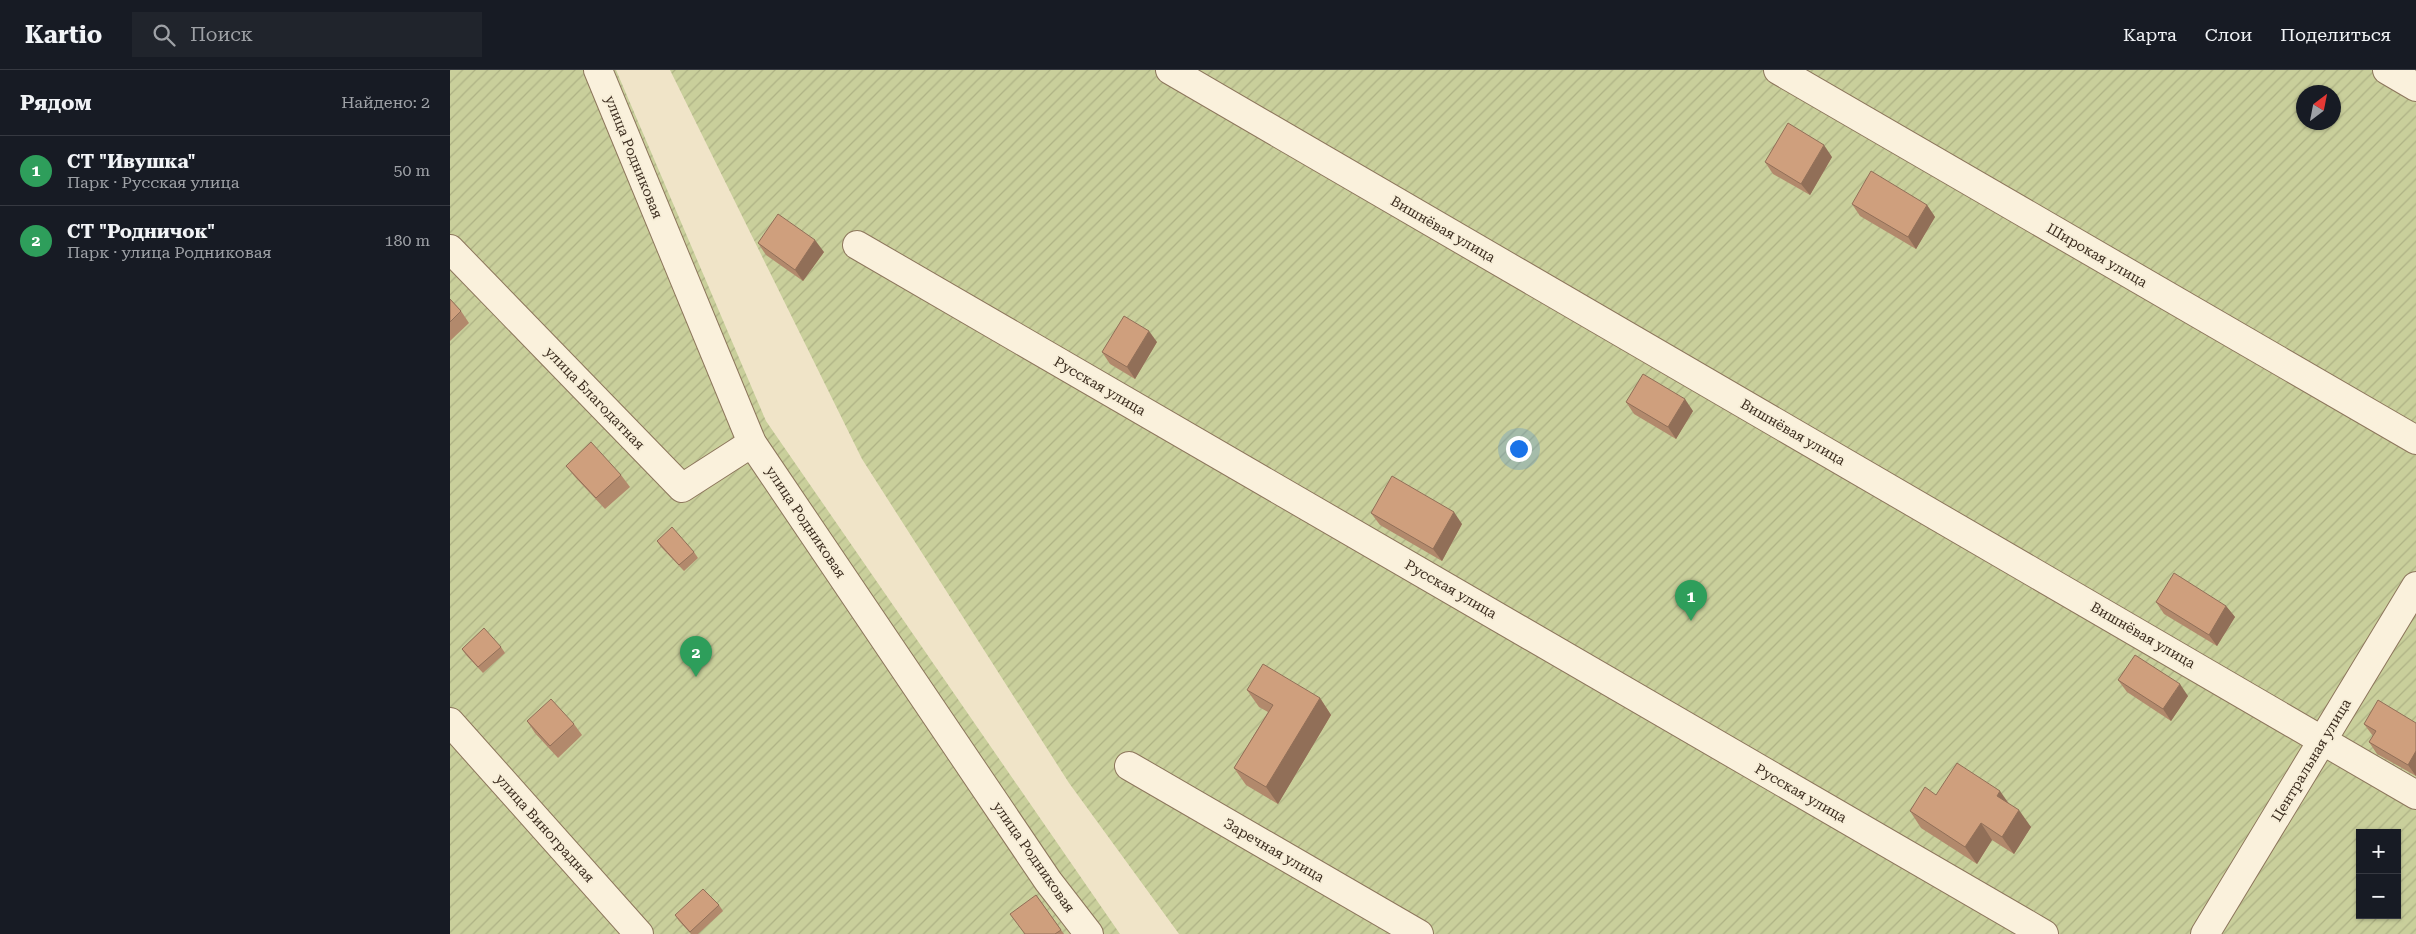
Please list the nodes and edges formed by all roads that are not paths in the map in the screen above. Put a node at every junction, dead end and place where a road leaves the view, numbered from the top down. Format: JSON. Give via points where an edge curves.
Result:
{"nodes":[{"id":1,"x":598,"y":70,"type":"edge"},
{"id":2,"x":1170,"y":70,"type":"edge"},
{"id":3,"x":1778,"y":70,"type":"edge"},
{"id":4,"x":2387,"y":70,"type":"edge"},
{"id":5,"x":2416,"y":87,"type":"edge"},
{"id":6,"x":857,"y":245,"type":"dead end"},
{"id":7,"x":450,"y":249,"type":"edge"},
{"id":8,"x":2416,"y":440,"type":"edge"},
{"id":9,"x":752,"y":443,"type":"junction"},
{"id":10,"x":2416,"y":586,"type":"edge"},
{"id":11,"x":450,"y":722,"type":"edge"},
{"id":12,"x":2324,"y":740,"type":"junction"},
{"id":13,"x":1129,"y":766,"type":"dead end"},
{"id":14,"x":2416,"y":795,"type":"edge"},
{"id":15,"x":639,"y":934,"type":"edge"},
{"id":16,"x":1089,"y":934,"type":"edge"},
{"id":17,"x":1419,"y":934,"type":"edge"},
{"id":18,"x":2044,"y":934,"type":"edge"},
{"id":19,"x":2206,"y":934,"type":"edge"}],
"edges":[{"from":1,"to":9,"type":"street","name":"улица Родниковая"},
{"from":2,"to":12,"type":"street","name":"Вишнёвая улица"},
{"from":3,"to":8,"type":"street","name":"Широкая улица"},
{"from":4,"to":5,"type":"street"},
{"from":6,"to":18,"type":"street","name":"Русская улица"},
{"from":7,"to":9,"type":"street","name":"улица Благодатная","via":[[682,488]]},
{"from":9,"to":16,"type":"street","name":"улица Родниковая","via":[[1048,881]]},
{"from":10,"to":12,"type":"street","name":"Центральная улица"},
{"from":11,"to":15,"type":"street","name":"улица Виноградная"},
{"from":12,"to":14,"type":"street","name":"Вишнёвая улица"},
{"from":12,"to":19,"type":"street","name":"Центральная улица"},
{"from":13,"to":17,"type":"street","name":"Заречная улица"}]}
